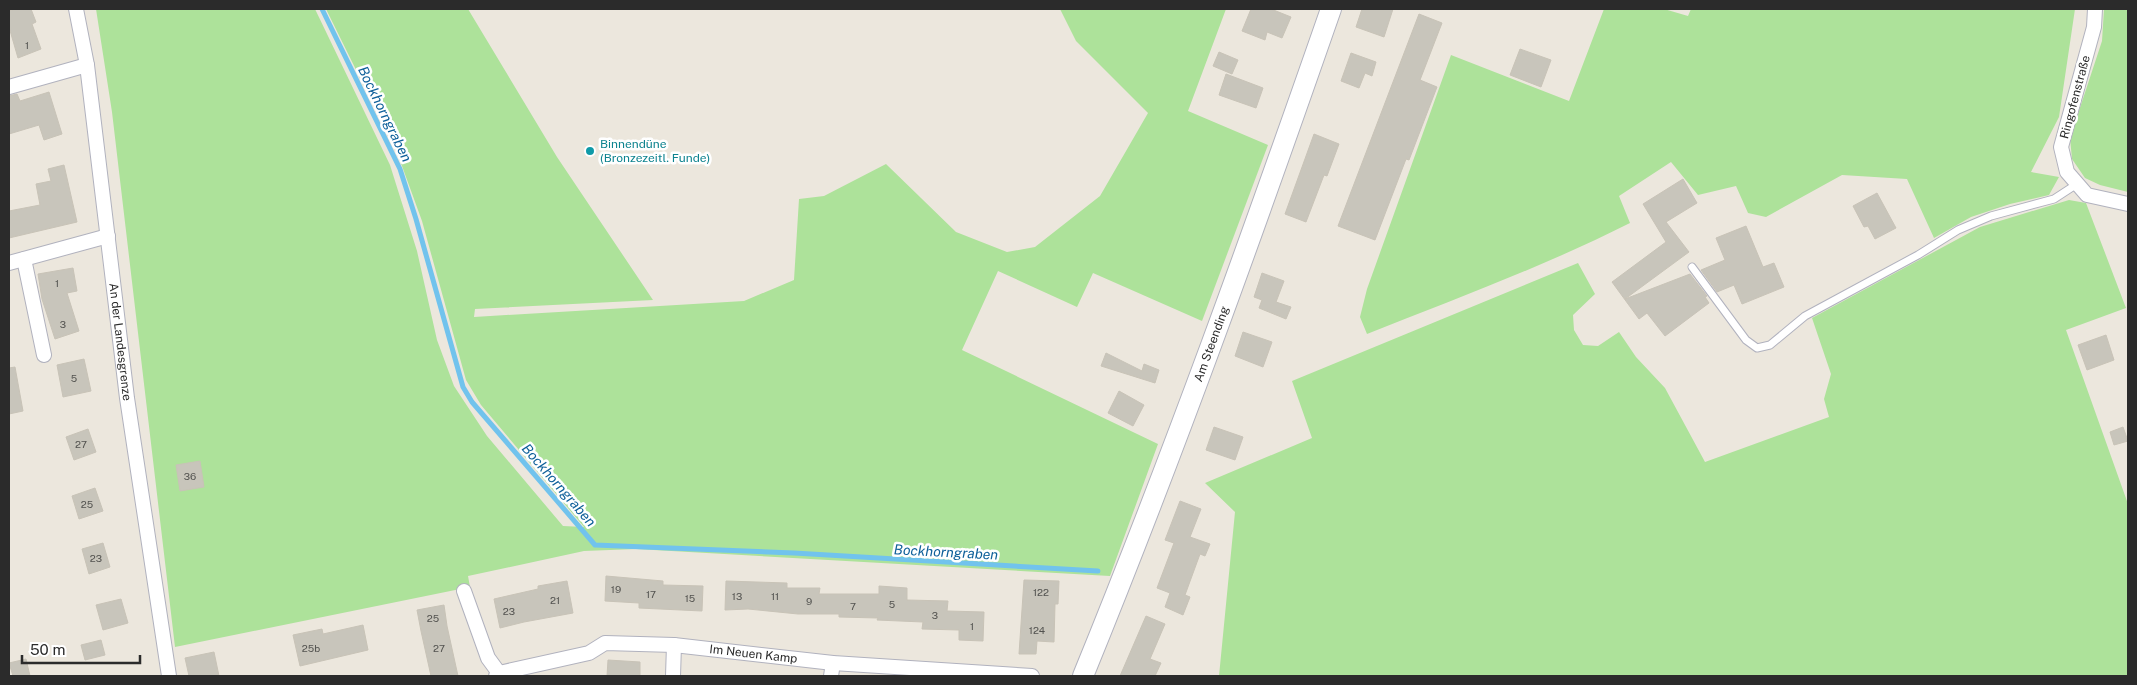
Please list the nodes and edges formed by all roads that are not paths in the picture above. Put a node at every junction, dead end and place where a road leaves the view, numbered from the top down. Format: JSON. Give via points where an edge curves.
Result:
{"nodes":[{"id":1,"x":76,"y":9,"type":"edge"},
{"id":2,"x":1331,"y":9,"type":"edge"},
{"id":3,"x":2095,"y":9,"type":"edge"},
{"id":4,"x":86,"y":65,"type":"junction"},
{"id":5,"x":9,"y":87,"type":"edge"},
{"id":6,"x":2077,"y":184,"type":"junction"},
{"id":7,"x":2128,"y":204,"type":"edge"},
{"id":8,"x":108,"y":236,"type":"junction"},
{"id":9,"x":24,"y":259,"type":"junction"},
{"id":10,"x":9,"y":263,"type":"edge"},
{"id":11,"x":1692,"y":267,"type":"dead end"},
{"id":12,"x":44,"y":355,"type":"dead end"},
{"id":13,"x":464,"y":591,"type":"dead end"},
{"id":14,"x":674,"y":645,"type":"junction"},
{"id":15,"x":832,"y":669,"type":"edge"},
{"id":16,"x":497,"y":675,"type":"edge"},
{"id":17,"x":169,"y":676,"type":"edge"},
{"id":18,"x":673,"y":676,"type":"edge"},
{"id":19,"x":1032,"y":676,"type":"edge"},
{"id":20,"x":1083,"y":676,"type":"edge"}],
"edges":[{"from":1,"to":4,"type":"street","name":"An der Landesgrenze"},
{"from":2,"to":20,"type":"street","name":"Am Steending","via":[[1152,505]]},
{"from":3,"to":6,"type":"street","name":"Ringofenstraße","via":[[2094,27],[2061,146],[2067,172]]},
{"from":4,"to":5,"type":"street"},
{"from":4,"to":8,"type":"street","name":"An der Landesgrenze"},
{"from":6,"to":7,"type":"street","name":"Ringofenstraße","via":[[2087,195]]},
{"from":6,"to":11,"type":"lane","via":[[2054,199],[1991,216],[1958,230],[1806,316],[1770,345],[1757,348],[1746,340]]},
{"from":8,"to":9,"type":"street"},
{"from":8,"to":17,"type":"street","name":"An der Landesgrenze","via":[[127,398]]},
{"from":9,"to":10,"type":"street"},
{"from":9,"to":12,"type":"street"},
{"from":13,"to":16,"type":"street","name":"Im Neuen Kamp"},
{"from":14,"to":15,"type":"street","name":"Im Neuen Kamp"},
{"from":14,"to":16,"type":"street","name":"Im Neuen Kamp","via":[[605,643],[589,653]]},
{"from":14,"to":18,"type":"street"},
{"from":15,"to":19,"type":"street","name":"Im Neuen Kamp"}]}
